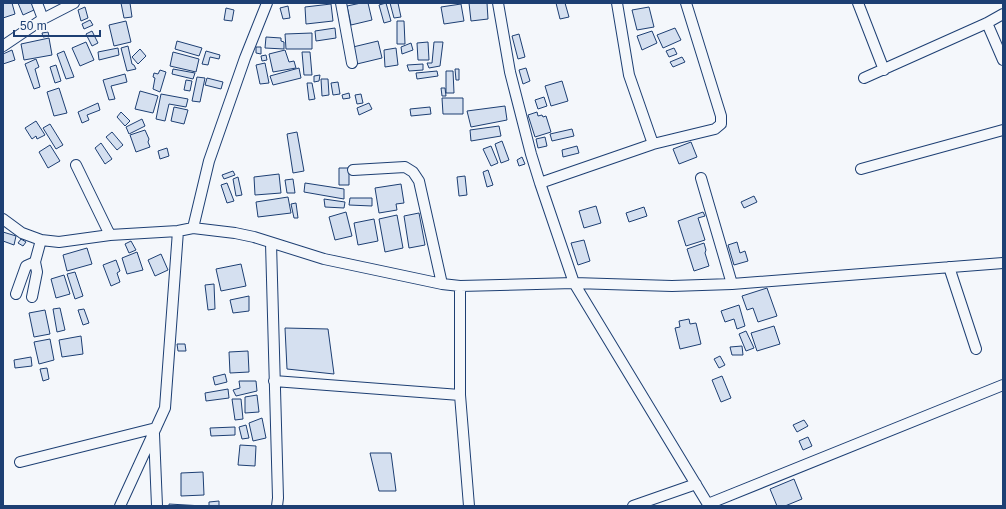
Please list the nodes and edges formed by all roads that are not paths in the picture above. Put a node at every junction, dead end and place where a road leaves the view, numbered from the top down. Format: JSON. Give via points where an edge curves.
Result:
{"nodes":[{"id":1,"x":37,"y":3,"type":"edge"},
{"id":2,"x":74,"y":3,"type":"edge"},
{"id":3,"x":267,"y":3,"type":"edge"},
{"id":4,"x":341,"y":3,"type":"edge"},
{"id":5,"x":498,"y":3,"type":"edge"},
{"id":6,"x":617,"y":3,"type":"edge"},
{"id":7,"x":686,"y":3,"type":"edge"},
{"id":8,"x":858,"y":3,"type":"edge"},
{"id":9,"x":1003,"y":14,"type":"edge"},
{"id":10,"x":43,"y":19,"type":"junction"},
{"id":11,"x":987,"y":23,"type":"junction"},
{"id":12,"x":3,"y":46,"type":"edge"},
{"id":13,"x":1003,"y":60,"type":"edge"},
{"id":14,"x":352,"y":62,"type":"dead end"},
{"id":15,"x":884,"y":70,"type":"junction"},
{"id":16,"x":864,"y":78,"type":"dead end"},
{"id":17,"x":1003,"y":130,"type":"edge"},
{"id":18,"x":653,"y":144,"type":"junction"},
{"id":19,"x":76,"y":165,"type":"dead end"},
{"id":20,"x":861,"y":169,"type":"dead end"},
{"id":21,"x":353,"y":170,"type":"dead end"},
{"id":22,"x":701,"y":178,"type":"dead end"},
{"id":23,"x":540,"y":183,"type":"junction"},
{"id":24,"x":3,"y":219,"type":"edge"},
{"id":25,"x":193,"y":228,"type":"junction"},
{"id":26,"x":178,"y":231,"type":"junction"},
{"id":27,"x":110,"y":234,"type":"junction"},
{"id":28,"x":41,"y":240,"type":"junction"},
{"id":29,"x":271,"y":243,"type":"junction"},
{"id":30,"x":35,"y":262,"type":"junction"},
{"id":31,"x":1003,"y":263,"type":"edge"},
{"id":32,"x":948,"y":267,"type":"junction"},
{"id":33,"x":574,"y":283,"type":"junction"},
{"id":34,"x":442,"y":284,"type":"junction"},
{"id":35,"x":732,"y":284,"type":"junction"},
{"id":36,"x":460,"y":286,"type":"junction"},
{"id":37,"x":16,"y":294,"type":"dead end"},
{"id":38,"x":32,"y":297,"type":"dead end"},
{"id":39,"x":976,"y":350,"type":"dead end"},
{"id":40,"x":274,"y":381,"type":"junction"},
{"id":41,"x":1003,"y":385,"type":"edge"},
{"id":42,"x":460,"y":395,"type":"junction"},
{"id":43,"x":155,"y":431,"type":"junction"},
{"id":44,"x":20,"y":462,"type":"dead end"},
{"id":45,"x":696,"y":484,"type":"junction"},
{"id":46,"x":709,"y":505,"type":"edge"},
{"id":47,"x":120,"y":506,"type":"edge"},
{"id":48,"x":157,"y":506,"type":"edge"},
{"id":49,"x":277,"y":506,"type":"edge"},
{"id":50,"x":469,"y":506,"type":"edge"},
{"id":51,"x":633,"y":506,"type":"edge"}],
"edges":[{"from":1,"to":10,"type":"street"},
{"from":2,"to":10,"type":"street"},
{"from":3,"to":25,"type":"street","via":[[209,161]]},
{"from":4,"to":14,"type":"street"},
{"from":5,"to":23,"type":"street","via":[[510,72]]},
{"from":6,"to":18,"type":"street","via":[[629,75]]},
{"from":7,"to":18,"type":"street","via":[[721,124],[716,129]]},
{"from":8,"to":15,"type":"street"},
{"from":9,"to":11,"type":"street"},
{"from":10,"to":12,"type":"street"},
{"from":11,"to":13,"type":"street"},
{"from":11,"to":15,"type":"street"},
{"from":15,"to":16,"type":"street"},
{"from":17,"to":20,"type":"street"},
{"from":18,"to":23,"type":"street"},
{"from":19,"to":27,"type":"street"},
{"from":21,"to":34,"type":"street","via":[[405,167],[413,172],[419,181]]},
{"from":22,"to":35,"type":"street"},
{"from":23,"to":33,"type":"street"},
{"from":24,"to":28,"type":"street","via":[[22,233]]},
{"from":25,"to":26,"type":"street"},
{"from":25,"to":29,"type":"street","via":[[235,233]]},
{"from":26,"to":27,"type":"street"},
{"from":26,"to":43,"type":"street","via":[[165,408]]},
{"from":27,"to":28,"type":"street","via":[[59,242]]},
{"from":28,"to":30,"type":"street"},
{"from":29,"to":34,"type":"street","via":[[324,259]]},
{"from":29,"to":40,"type":"street"},
{"from":30,"to":37,"type":"street","via":[[26,266]]},
{"from":30,"to":38,"type":"street","via":[[37,272]]},
{"from":31,"to":32,"type":"street"},
{"from":32,"to":35,"type":"street"},
{"from":32,"to":39,"type":"street"},
{"from":33,"to":35,"type":"street","via":[[672,286]]},
{"from":33,"to":36,"type":"street"},
{"from":33,"to":45,"type":"street"},
{"from":34,"to":36,"type":"street"},
{"from":36,"to":42,"type":"street"},
{"from":40,"to":42,"type":"street"},
{"from":40,"to":49,"type":"street"},
{"from":41,"to":46,"type":"street"},
{"from":42,"to":50,"type":"street"},
{"from":43,"to":44,"type":"street"},
{"from":43,"to":47,"type":"street"},
{"from":43,"to":48,"type":"street"},
{"from":45,"to":46,"type":"street"},
{"from":45,"to":51,"type":"street"}]}
